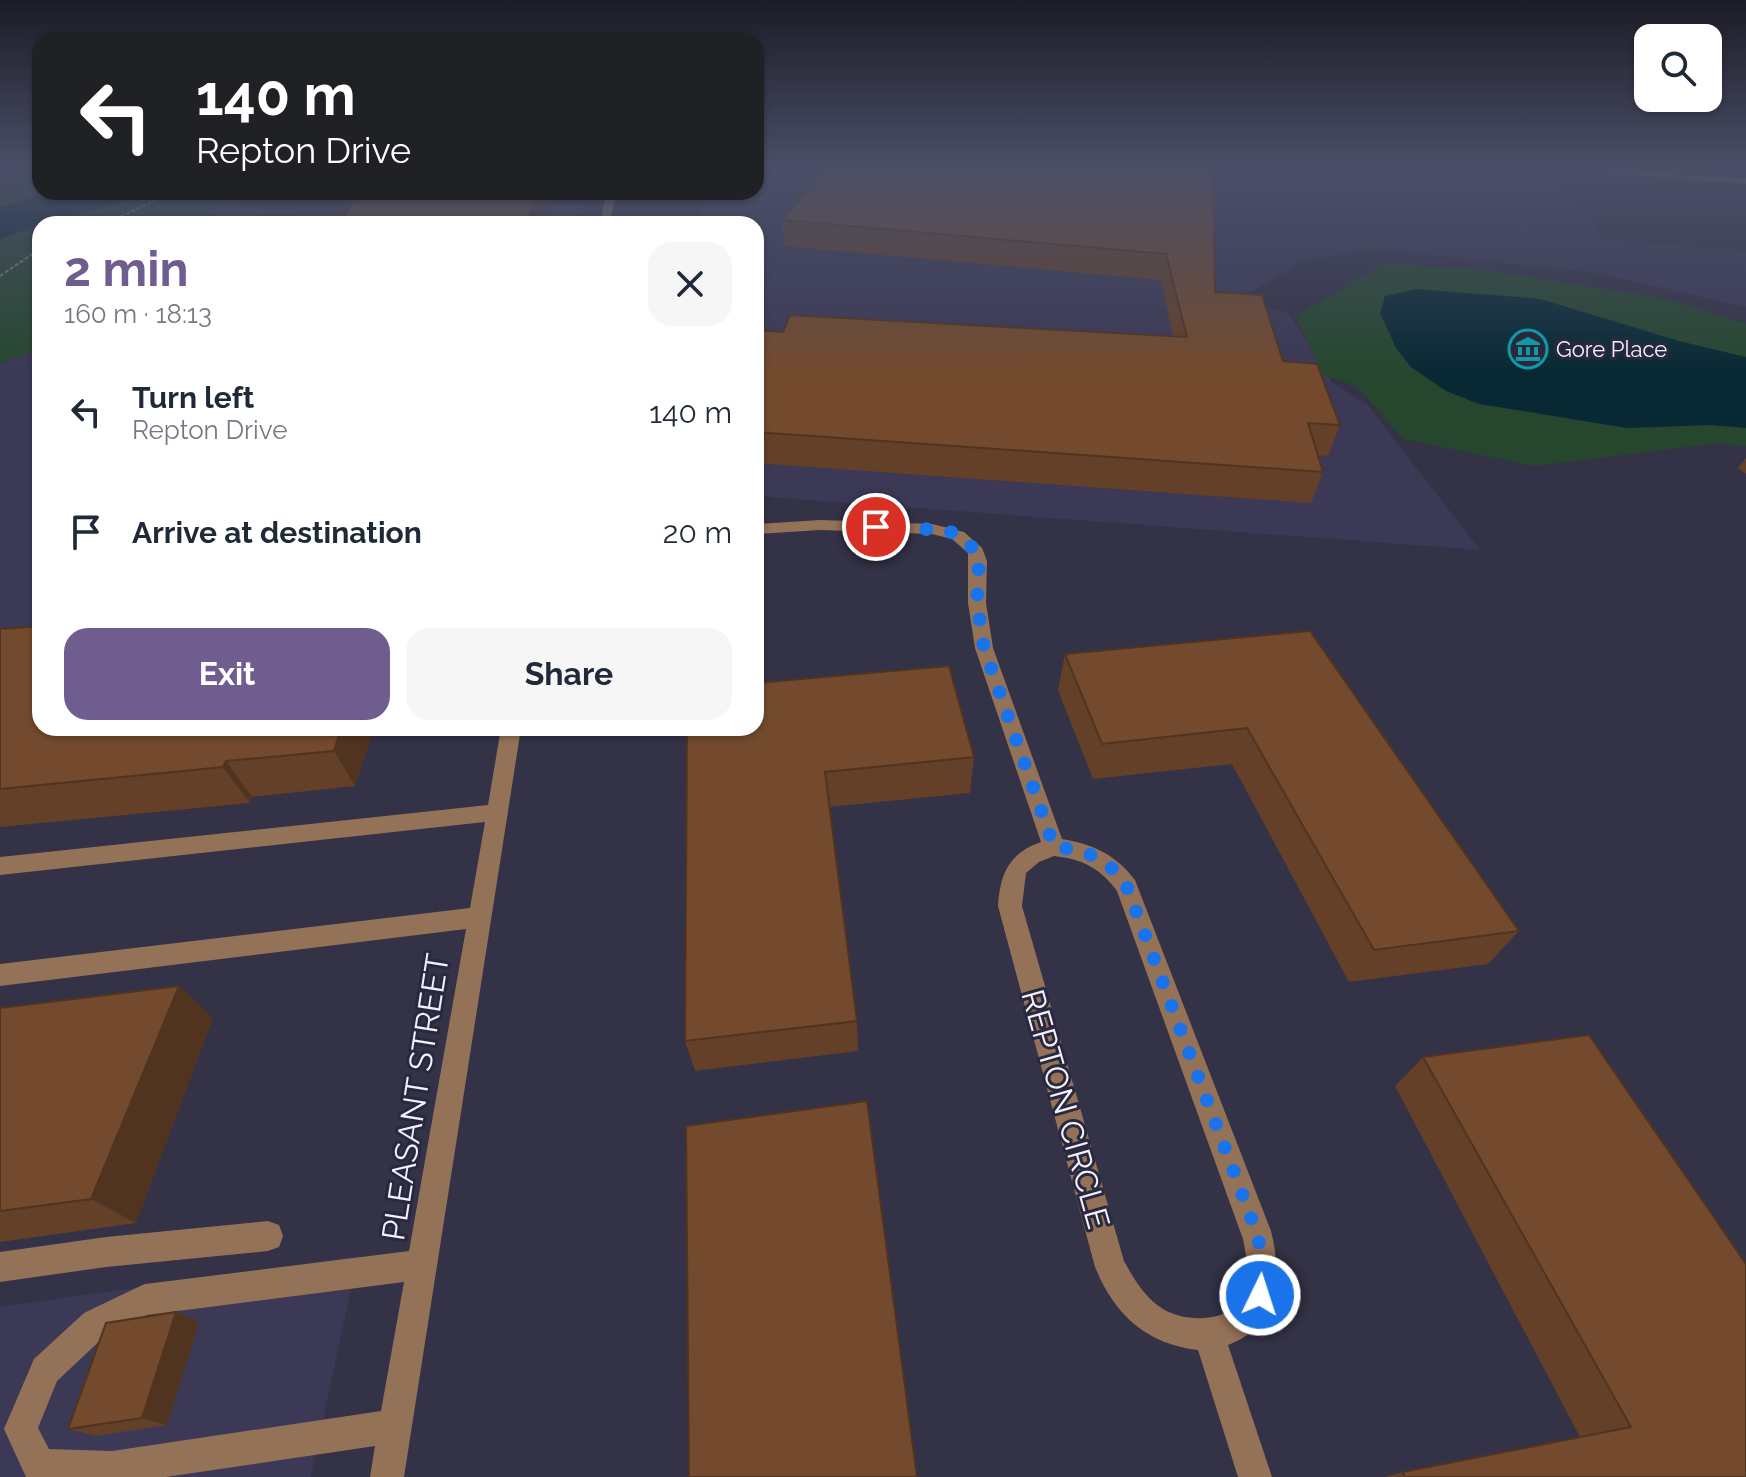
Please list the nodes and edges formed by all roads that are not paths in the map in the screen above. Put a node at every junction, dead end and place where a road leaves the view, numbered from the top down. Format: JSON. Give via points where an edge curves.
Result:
{"nodes":[{"id":1,"x":764,"y":528,"type":"edge"},
{"id":2,"x":510,"y":736,"type":"edge"},
{"id":3,"x":497,"y":812,"type":"junction"},
{"id":4,"x":1054,"y":847,"type":"junction"},
{"id":5,"x":0,"y":866,"type":"edge"},
{"id":6,"x":480,"y":917,"type":"junction"},
{"id":7,"x":0,"y":975,"type":"edge"},
{"id":8,"x":268,"y":1236,"type":"dead end"},
{"id":9,"x":422,"y":1265,"type":"junction"},
{"id":10,"x":0,"y":1267,"type":"edge"},
{"id":11,"x":1209,"y":1336,"type":"junction"},
{"id":12,"x":394,"y":1426,"type":"junction"},
{"id":13,"x":387,"y":1477,"type":"edge"},
{"id":14,"x":1255,"y":1477,"type":"edge"}],
"edges":[{"from":1,"to":4,"type":"street","via":[[932,529],[958,535],[976,551],[984,648]]},
{"from":2,"to":3,"type":"street","name":"PLEASANT STREET"},
{"from":3,"to":5,"type":"street"},
{"from":3,"to":6,"type":"street","name":"PLEASANT STREET"},
{"from":4,"to":11,"type":"street","name":"REPTON CIRCLE","via":[[1034,852],[1019,864],[1010,880],[1010,906],[1110,1267],[1128,1297],[1151,1320],[1179,1333]]},
{"from":4,"to":11,"type":"street","via":[[1081,849],[1101,858],[1127,887],[1256,1231],[1263,1258],[1260,1295],[1248,1316],[1228,1331]]},
{"from":6,"to":7,"type":"street"},
{"from":6,"to":9,"type":"street","name":"PLEASANT STREET"},
{"from":8,"to":10,"type":"street"},
{"from":9,"to":12,"type":"street","name":"PLEASANT STREET"},
{"from":9,"to":12,"type":"street","via":[[145,1300],[95,1324],[45,1370],[21,1429],[39,1466],[112,1468]]},
{"from":11,"to":14,"type":"street"},
{"from":12,"to":13,"type":"street","name":"PLEASANT STREET"}]}
